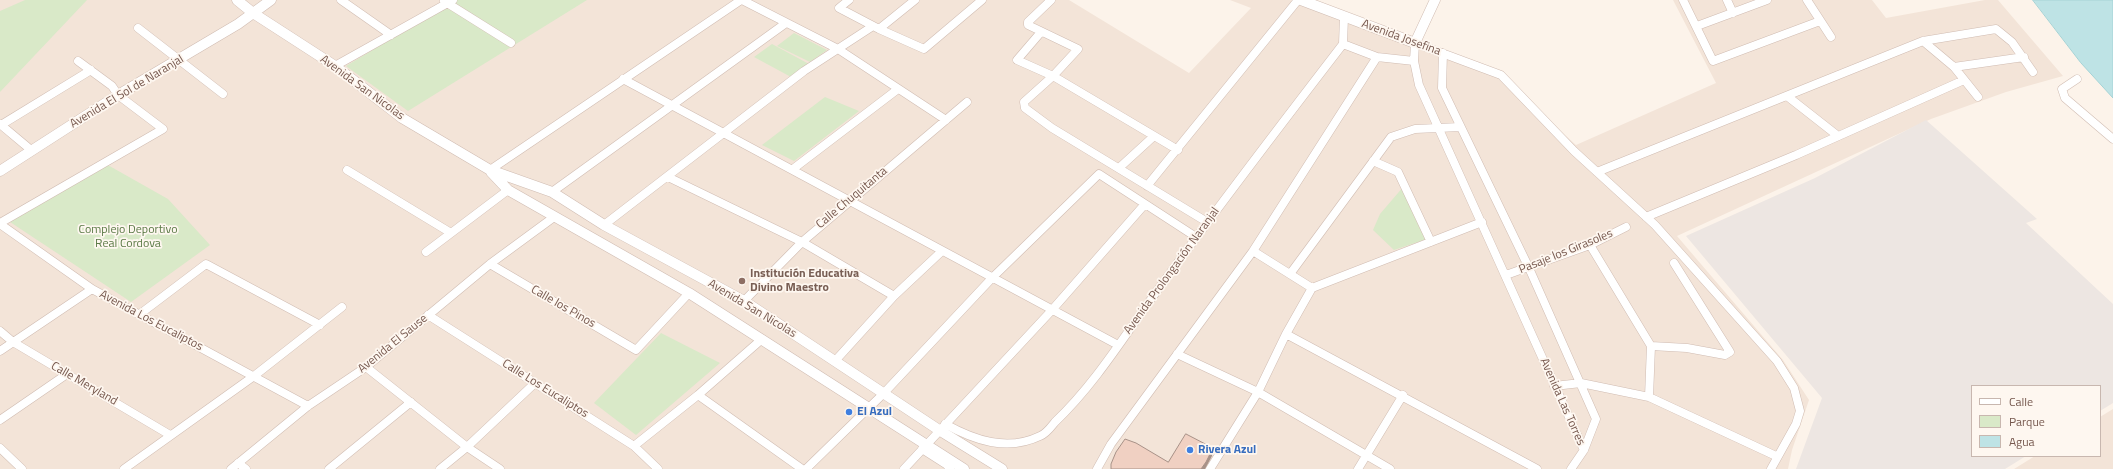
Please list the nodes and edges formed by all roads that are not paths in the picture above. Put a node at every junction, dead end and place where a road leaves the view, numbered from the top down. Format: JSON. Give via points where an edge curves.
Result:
{"nodes":[{"id":1,"x":237,"y":0,"type":"edge"},
{"id":2,"x":262,"y":0,"type":"edge"},
{"id":3,"x":271,"y":0,"type":"edge"},
{"id":4,"x":341,"y":0,"type":"edge"},
{"id":5,"x":741,"y":0,"type":"edge"},
{"id":6,"x":849,"y":0,"type":"edge"},
{"id":7,"x":915,"y":0,"type":"edge"},
{"id":8,"x":982,"y":0,"type":"edge"},
{"id":9,"x":1051,"y":0,"type":"edge"},
{"id":10,"x":1298,"y":0,"type":"edge"},
{"id":11,"x":1301,"y":0,"type":"edge"},
{"id":12,"x":1435,"y":0,"type":"edge"},
{"id":13,"x":1683,"y":0,"type":"edge"},
{"id":14,"x":1727,"y":0,"type":"edge"},
{"id":15,"x":1767,"y":0,"type":"edge"},
{"id":16,"x":1807,"y":0,"type":"edge"},
{"id":17,"x":448,"y":1,"type":"edge"},
{"id":18,"x":1733,"y":12,"type":"junction"},
{"id":19,"x":253,"y":13,"type":"junction"},
{"id":20,"x":1344,"y":17,"type":"junction"},
{"id":21,"x":1820,"y":21,"type":"junction"},
{"id":22,"x":786,"y":23,"type":"junction"},
{"id":23,"x":1697,"y":26,"type":"junction"},
{"id":24,"x":138,"y":28,"type":"dead end"},
{"id":25,"x":876,"y":28,"type":"junction"},
{"id":26,"x":1041,"y":32,"type":"junction"},
{"id":27,"x":391,"y":35,"type":"junction"},
{"id":28,"x":1831,"y":37,"type":"dead end"},
{"id":29,"x":1923,"y":41,"type":"junction"},
{"id":30,"x":511,"y":43,"type":"dead end"},
{"id":31,"x":1415,"y":43,"type":"junction"},
{"id":32,"x":1343,"y":44,"type":"junction"},
{"id":33,"x":838,"y":49,"type":"junction"},
{"id":34,"x":1443,"y":53,"type":"junction"},
{"id":35,"x":1377,"y":57,"type":"junction"},
{"id":36,"x":2024,"y":57,"type":"junction"},
{"id":37,"x":180,"y":60,"type":"junction"},
{"id":38,"x":78,"y":61,"type":"dead end"},
{"id":39,"x":1414,"y":61,"type":"junction"},
{"id":40,"x":335,"y":66,"type":"junction"},
{"id":41,"x":1954,"y":67,"type":"junction"},
{"id":42,"x":91,"y":70,"type":"junction"},
{"id":43,"x":2033,"y":72,"type":"dead end"},
{"id":44,"x":1053,"y":76,"type":"junction"},
{"id":45,"x":623,"y":79,"type":"junction"},
{"id":46,"x":2077,"y":79,"type":"dead end"},
{"id":47,"x":1964,"y":80,"type":"junction"},
{"id":48,"x":898,"y":89,"type":"junction"},
{"id":49,"x":222,"y":94,"type":"dead end"},
{"id":50,"x":118,"y":95,"type":"junction"},
{"id":51,"x":1786,"y":96,"type":"junction"},
{"id":52,"x":1978,"y":97,"type":"dead end"},
{"id":53,"x":967,"y":102,"type":"dead end"},
{"id":54,"x":673,"y":105,"type":"junction"},
{"id":55,"x":946,"y":120,"type":"junction"},
{"id":56,"x":0,"y":124,"type":"edge"},
{"id":57,"x":1460,"y":127,"type":"junction"},
{"id":58,"x":1438,"y":128,"type":"junction"},
{"id":59,"x":724,"y":133,"type":"junction"},
{"id":60,"x":1154,"y":136,"type":"junction"},
{"id":61,"x":1838,"y":136,"type":"junction"},
{"id":62,"x":2113,"y":140,"type":"edge"},
{"id":63,"x":31,"y":150,"type":"junction"},
{"id":64,"x":1178,"y":150,"type":"junction"},
{"id":65,"x":1374,"y":161,"type":"junction"},
{"id":66,"x":1119,"y":168,"type":"junction"},
{"id":67,"x":347,"y":170,"type":"dead end"},
{"id":68,"x":490,"y":170,"type":"junction"},
{"id":69,"x":793,"y":170,"type":"junction"},
{"id":70,"x":0,"y":171,"type":"edge"},
{"id":71,"x":1597,"y":172,"type":"junction"},
{"id":72,"x":668,"y":178,"type":"junction"},
{"id":73,"x":1147,"y":186,"type":"junction"},
{"id":74,"x":508,"y":190,"type":"junction"},
{"id":75,"x":552,"y":192,"type":"junction"},
{"id":76,"x":850,"y":200,"type":"junction"},
{"id":77,"x":1145,"y":204,"type":"junction"},
{"id":78,"x":554,"y":217,"type":"junction"},
{"id":79,"x":1646,"y":217,"type":"junction"},
{"id":80,"x":1206,"y":222,"type":"junction"},
{"id":81,"x":1482,"y":222,"type":"junction"},
{"id":82,"x":0,"y":223,"type":"edge"},
{"id":83,"x":604,"y":225,"type":"junction"},
{"id":84,"x":1626,"y":227,"type":"dead end"},
{"id":85,"x":451,"y":233,"type":"junction"},
{"id":86,"x":1196,"y":237,"type":"junction"},
{"id":87,"x":802,"y":242,"type":"junction"},
{"id":88,"x":1431,"y":242,"type":"junction"},
{"id":89,"x":1590,"y":244,"type":"junction"},
{"id":90,"x":942,"y":251,"type":"junction"},
{"id":91,"x":1253,"y":251,"type":"junction"},
{"id":92,"x":426,"y":252,"type":"dead end"},
{"id":93,"x":1674,"y":263,"type":"dead end"},
{"id":94,"x":490,"y":264,"type":"junction"},
{"id":95,"x":1529,"y":268,"type":"junction"},
{"id":96,"x":1290,"y":274,"type":"junction"},
{"id":97,"x":1506,"y":275,"type":"junction"},
{"id":98,"x":992,"y":278,"type":"junction"},
{"id":99,"x":1312,"y":288,"type":"junction"},
{"id":100,"x":92,"y":289,"type":"junction"},
{"id":101,"x":689,"y":293,"type":"junction"},
{"id":102,"x":894,"y":296,"type":"junction"},
{"id":103,"x":744,"y":301,"type":"junction"},
{"id":104,"x":342,"y":307,"type":"dead end"},
{"id":105,"x":1052,"y":310,"type":"junction"},
{"id":106,"x":140,"y":314,"type":"junction"},
{"id":107,"x":428,"y":316,"type":"junction"},
{"id":108,"x":320,"y":325,"type":"junction"},
{"id":109,"x":0,"y":331,"type":"edge"},
{"id":110,"x":1286,"y":334,"type":"junction"},
{"id":111,"x":762,"y":339,"type":"junction"},
{"id":112,"x":13,"y":342,"type":"junction"},
{"id":113,"x":1118,"y":345,"type":"junction"},
{"id":114,"x":1650,"y":346,"type":"junction"},
{"id":115,"x":0,"y":351,"type":"edge"},
{"id":116,"x":1177,"y":354,"type":"junction"},
{"id":117,"x":836,"y":361,"type":"junction"},
{"id":118,"x":366,"y":367,"type":"junction"},
{"id":119,"x":67,"y":374,"type":"junction"},
{"id":120,"x":254,"y":376,"type":"junction"},
{"id":121,"x":536,"y":383,"type":"junction"},
{"id":122,"x":1581,"y":383,"type":"junction"},
{"id":123,"x":1554,"y":386,"type":"junction"},
{"id":124,"x":1258,"y":392,"type":"junction"},
{"id":125,"x":884,"y":394,"type":"junction"},
{"id":126,"x":698,"y":395,"type":"junction"},
{"id":127,"x":1403,"y":395,"type":"junction"},
{"id":128,"x":1649,"y":397,"type":"junction"},
{"id":129,"x":411,"y":402,"type":"junction"},
{"id":130,"x":308,"y":406,"type":"junction"},
{"id":131,"x":869,"y":408,"type":"junction"},
{"id":132,"x":0,"y":420,"type":"edge"},
{"id":133,"x":942,"y":427,"type":"junction"},
{"id":134,"x":170,"y":435,"type":"junction"},
{"id":135,"x":634,"y":446,"type":"junction"},
{"id":136,"x":467,"y":447,"type":"junction"},
{"id":137,"x":924,"y":447,"type":"junction"},
{"id":138,"x":0,"y":448,"type":"edge"},
{"id":139,"x":1584,"y":450,"type":"junction"},
{"id":140,"x":1366,"y":456,"type":"junction"},
{"id":141,"x":1776,"y":456,"type":"junction"},
{"id":142,"x":238,"y":467,"type":"edge"},
{"id":143,"x":22,"y":469,"type":"edge"},
{"id":144,"x":124,"y":469,"type":"edge"},
{"id":145,"x":329,"y":469,"type":"edge"},
{"id":146,"x":440,"y":469,"type":"edge"},
{"id":147,"x":500,"y":469,"type":"edge"},
{"id":148,"x":658,"y":469,"type":"edge"},
{"id":149,"x":802,"y":469,"type":"edge"},
{"id":150,"x":806,"y":469,"type":"edge"},
{"id":151,"x":904,"y":469,"type":"edge"},
{"id":152,"x":950,"y":469,"type":"edge"},
{"id":153,"x":964,"y":469,"type":"edge"},
{"id":154,"x":1002,"y":469,"type":"edge"},
{"id":155,"x":1097,"y":469,"type":"edge"},
{"id":156,"x":1210,"y":469,"type":"edge"},
{"id":157,"x":1358,"y":469,"type":"edge"},
{"id":158,"x":1390,"y":469,"type":"edge"},
{"id":159,"x":1537,"y":469,"type":"edge"},
{"id":160,"x":1571,"y":469,"type":"edge"},
{"id":161,"x":1771,"y":469,"type":"edge"}],
"edges":[{"from":1,"to":19,"type":"street","name":"Avenida San Nicolas"},
{"from":2,"to":19,"type":"street","name":"Avenida El Sol de Naranjal"},
{"from":3,"to":19,"type":"street","name":"Avenida El Sol de Naranjal"},
{"from":4,"to":27,"type":"street"},
{"from":5,"to":22,"type":"street"},
{"from":5,"to":45,"type":"street"},
{"from":6,"to":25,"type":"street","via":[[839,8]]},
{"from":7,"to":25,"type":"street"},
{"from":8,"to":25,"type":"street","via":[[924,49]]},
{"from":9,"to":26,"type":"street","via":[[1028,22],[1028,25]]},
{"from":10,"to":64,"type":"street"},
{"from":11,"to":20,"type":"street","name":"Avenida Josefina"},
{"from":12,"to":31,"type":"street"},
{"from":13,"to":23,"type":"street"},
{"from":14,"to":18,"type":"street"},
{"from":15,"to":18,"type":"street"},
{"from":16,"to":21,"type":"street"},
{"from":17,"to":27,"type":"street"},
{"from":17,"to":30,"type":"street"},
{"from":18,"to":23,"type":"street"},
{"from":19,"to":37,"type":"street","name":"Avenida El Sol de Naranjal"},
{"from":19,"to":40,"type":"street","name":"Avenida San Nicolas"},
{"from":20,"to":31,"type":"street","name":"Avenida Josefina"},
{"from":20,"to":32,"type":"street"},
{"from":21,"to":23,"type":"street","via":[[1713,61]]},
{"from":21,"to":28,"type":"street"},
{"from":22,"to":33,"type":"street"},
{"from":22,"to":54,"type":"street"},
{"from":24,"to":37,"type":"street"},
{"from":25,"to":33,"type":"street"},
{"from":26,"to":44,"type":"street","via":[[1017,60]]},
{"from":26,"to":44,"type":"street","via":[[1077,48]]},
{"from":27,"to":40,"type":"street"},
{"from":29,"to":36,"type":"street","via":[[1996,29],[2004,33]]},
{"from":29,"to":41,"type":"street"},
{"from":29,"to":51,"type":"street"},
{"from":31,"to":34,"type":"street","name":"Avenida Josefina"},
{"from":31,"to":39,"type":"street","name":"Avenida Las Torres"},
{"from":32,"to":35,"type":"street"},
{"from":32,"to":80,"type":"street","name":"Avenida Prolongación Naranjal"},
{"from":33,"to":48,"type":"street"},
{"from":33,"to":59,"type":"street","via":[[804,71]]},
{"from":34,"to":57,"type":"street","name":"Avenida Las Torres","via":[[1442,88]]},
{"from":34,"to":71,"type":"street","name":"Avenida Josefina","via":[[1502,75]]},
{"from":35,"to":39,"type":"street"},
{"from":35,"to":91,"type":"street"},
{"from":36,"to":41,"type":"street"},
{"from":36,"to":43,"type":"street"},
{"from":37,"to":49,"type":"street"},
{"from":37,"to":50,"type":"street","name":"Avenida El Sol de Naranjal"},
{"from":38,"to":42,"type":"street"},
{"from":39,"to":58,"type":"street","name":"Avenida Las Torres","via":[[1419,85]]},
{"from":40,"to":68,"type":"street","name":"Avenida San Nicolas","via":[[402,118]]},
{"from":41,"to":47,"type":"street"},
{"from":42,"to":50,"type":"street","via":[[112,86]]},
{"from":42,"to":56,"type":"street"},
{"from":44,"to":60,"type":"street"},
{"from":44,"to":66,"type":"street","via":[[1024,102],[1025,108],[1052,128]]},
{"from":45,"to":54,"type":"street"},
{"from":45,"to":68,"type":"street"},
{"from":46,"to":62,"type":"street","via":[[2062,89],[2065,98]]},
{"from":47,"to":52,"type":"street"},
{"from":47,"to":61,"type":"street"},
{"from":48,"to":55,"type":"street"},
{"from":48,"to":69,"type":"street"},
{"from":50,"to":63,"type":"street","name":"Avenida El Sol de Naranjal"},
{"from":50,"to":82,"type":"street","via":[[162,129]]},
{"from":51,"to":61,"type":"street"},
{"from":51,"to":71,"type":"street"},
{"from":53,"to":55,"type":"street","name":"Calle Chuquitanta"},
{"from":54,"to":59,"type":"street"},
{"from":54,"to":75,"type":"street"},
{"from":55,"to":76,"type":"street","name":"Calle Chuquitanta"},
{"from":56,"to":63,"type":"street"},
{"from":57,"to":58,"type":"street"},
{"from":57,"to":95,"type":"street","name":"Avenida Las Torres"},
{"from":58,"to":65,"type":"street","via":[[1399,132],[1391,137]]},
{"from":58,"to":81,"type":"street","name":"Avenida Las Torres"},
{"from":59,"to":69,"type":"street"},
{"from":59,"to":72,"type":"street"},
{"from":60,"to":64,"type":"street"},
{"from":60,"to":66,"type":"street"},
{"from":61,"to":79,"type":"street"},
{"from":63,"to":70,"type":"street","name":"Avenida El Sol de Naranjal"},
{"from":64,"to":73,"type":"street"},
{"from":65,"to":88,"type":"street","via":[[1398,172]]},
{"from":65,"to":96,"type":"street"},
{"from":66,"to":73,"type":"street"},
{"from":67,"to":85,"type":"street"},
{"from":68,"to":74,"type":"street","name":"Avenida San Nicolas"},
{"from":68,"to":75,"type":"street","name":"Avenida San Nicolas"},
{"from":69,"to":76,"type":"street"},
{"from":71,"to":79,"type":"street"},
{"from":72,"to":83,"type":"street"},
{"from":72,"to":87,"type":"street"},
{"from":73,"to":80,"type":"street"},
{"from":74,"to":78,"type":"street","name":"Avenida San Nicolas"},
{"from":74,"to":85,"type":"street"},
{"from":75,"to":83,"type":"street","name":"Avenida San Nicolas"},
{"from":76,"to":87,"type":"street","name":"Calle Chuquitanta"},
{"from":76,"to":90,"type":"street"},
{"from":77,"to":86,"type":"street"},
{"from":77,"to":98,"type":"street","via":[[1099,174]]},
{"from":77,"to":105,"type":"street"},
{"from":78,"to":94,"type":"street","name":"Avenida El Sause"},
{"from":78,"to":101,"type":"street","name":"Avenida San Nicolas"},
{"from":79,"to":141,"type":"street","via":[[1786,374],[1799,400],[1800,416]]},
{"from":80,"to":86,"type":"street","name":"Avenida Prolongación Naranjal"},
{"from":81,"to":88,"type":"street"},
{"from":81,"to":97,"type":"street","name":"Avenida Las Torres"},
{"from":82,"to":100,"type":"street","name":"Avenida Los Eucaliptos"},
{"from":83,"to":103,"type":"street","name":"Avenida San Nicolas"},
{"from":84,"to":89,"type":"street","name":"Pasaje los Girasoles"},
{"from":85,"to":92,"type":"street"},
{"from":86,"to":113,"type":"street","name":"Avenida Prolongación Naranjal"},
{"from":87,"to":102,"type":"street"},
{"from":87,"to":103,"type":"street","name":"Calle Chuquitanta"},
{"from":88,"to":99,"type":"street"},
{"from":89,"to":95,"type":"street","name":"Pasaje los Girasoles"},
{"from":89,"to":114,"type":"street"},
{"from":90,"to":98,"type":"street"},
{"from":90,"to":102,"type":"street"},
{"from":91,"to":96,"type":"street"},
{"from":91,"to":116,"type":"street"},
{"from":93,"to":114,"type":"street","via":[[1730,352],[1725,355],[1687,348]]},
{"from":94,"to":101,"type":"street","name":"Calle los Pinos","via":[[636,350]]},
{"from":94,"to":107,"type":"street","name":"Avenida El Sause"},
{"from":95,"to":97,"type":"street","name":"Pasaje los Girasoles"},
{"from":95,"to":122,"type":"street","name":"Avenida Las Torres"},
{"from":96,"to":99,"type":"street"},
{"from":97,"to":123,"type":"street","name":"Avenida Las Torres"},
{"from":98,"to":105,"type":"street"},
{"from":98,"to":125,"type":"street"},
{"from":99,"to":110,"type":"street"},
{"from":100,"to":106,"type":"street","name":"Avenida Los Eucaliptos"},
{"from":100,"to":112,"type":"street"},
{"from":101,"to":111,"type":"street","name":"Avenida San Nicolas"},
{"from":102,"to":117,"type":"street"},
{"from":103,"to":117,"type":"street","name":"Avenida San Nicolas"},
{"from":104,"to":108,"type":"street"},
{"from":105,"to":113,"type":"street"},
{"from":105,"to":133,"type":"street"},
{"from":106,"to":108,"type":"street","via":[[206,264]]},
{"from":106,"to":120,"type":"street","name":"Avenida Los Eucaliptos"},
{"from":107,"to":118,"type":"street","name":"Avenida El Sause"},
{"from":107,"to":121,"type":"street","name":"Calle Los Eucaliptos"},
{"from":108,"to":120,"type":"street"},
{"from":109,"to":112,"type":"street","name":"Calle Meryland"},
{"from":110,"to":124,"type":"street"},
{"from":110,"to":127,"type":"street"},
{"from":111,"to":126,"type":"street"},
{"from":111,"to":131,"type":"street","name":"Avenida San Nicolas"},
{"from":112,"to":115,"type":"street"},
{"from":112,"to":119,"type":"street","name":"Calle Meryland"},
{"from":113,"to":133,"type":"street","name":"Avenida Prolongación Naranjal","via":[[1067,411],[1041,436],[1022,442],[1002,444],[977,439]]},
{"from":114,"to":128,"type":"street"},
{"from":116,"to":124,"type":"street"},
{"from":116,"to":155,"type":"street","via":[[1111,444]]},
{"from":117,"to":125,"type":"street","name":"Avenida San Nicolas"},
{"from":118,"to":129,"type":"street"},
{"from":118,"to":130,"type":"street","name":"Avenida El Sause"},
{"from":119,"to":132,"type":"street"},
{"from":119,"to":134,"type":"street","name":"Calle Meryland"},
{"from":120,"to":130,"type":"street","name":"Avenida Los Eucaliptos"},
{"from":120,"to":134,"type":"street"},
{"from":121,"to":135,"type":"street","name":"Calle Los Eucaliptos"},
{"from":121,"to":136,"type":"street"},
{"from":122,"to":123,"type":"street"},
{"from":122,"to":128,"type":"street"},
{"from":122,"to":139,"type":"street","name":"Avenida Las Torres","via":[[1596,419]]},
{"from":123,"to":139,"type":"street","name":"Avenida Las Torres"},
{"from":124,"to":140,"type":"street"},
{"from":124,"to":156,"type":"street"},
{"from":125,"to":131,"type":"street"},
{"from":125,"to":133,"type":"street","name":"Avenida San Nicolas"},
{"from":126,"to":135,"type":"street"},
{"from":126,"to":149,"type":"street"},
{"from":127,"to":140,"type":"street"},
{"from":127,"to":159,"type":"street"},
{"from":128,"to":141,"type":"street"},
{"from":129,"to":136,"type":"street"},
{"from":129,"to":145,"type":"street"},
{"from":130,"to":142,"type":"street","name":"Avenida El Sause"},
{"from":131,"to":137,"type":"street","name":"Avenida San Nicolas"},
{"from":131,"to":150,"type":"street"},
{"from":133,"to":137,"type":"street"},
{"from":133,"to":154,"type":"street","name":"Avenida San Nicolas"},
{"from":134,"to":144,"type":"street"},
{"from":135,"to":148,"type":"street","name":"Calle Los Eucaliptos"},
{"from":136,"to":146,"type":"street"},
{"from":136,"to":147,"type":"street"},
{"from":137,"to":151,"type":"street"},
{"from":137,"to":152,"type":"street"},
{"from":137,"to":153,"type":"street","name":"Avenida San Nicolas"},
{"from":138,"to":143,"type":"street"},
{"from":139,"to":160,"type":"street"},
{"from":140,"to":157,"type":"street"},
{"from":140,"to":158,"type":"street"},
{"from":141,"to":161,"type":"street"}]}
